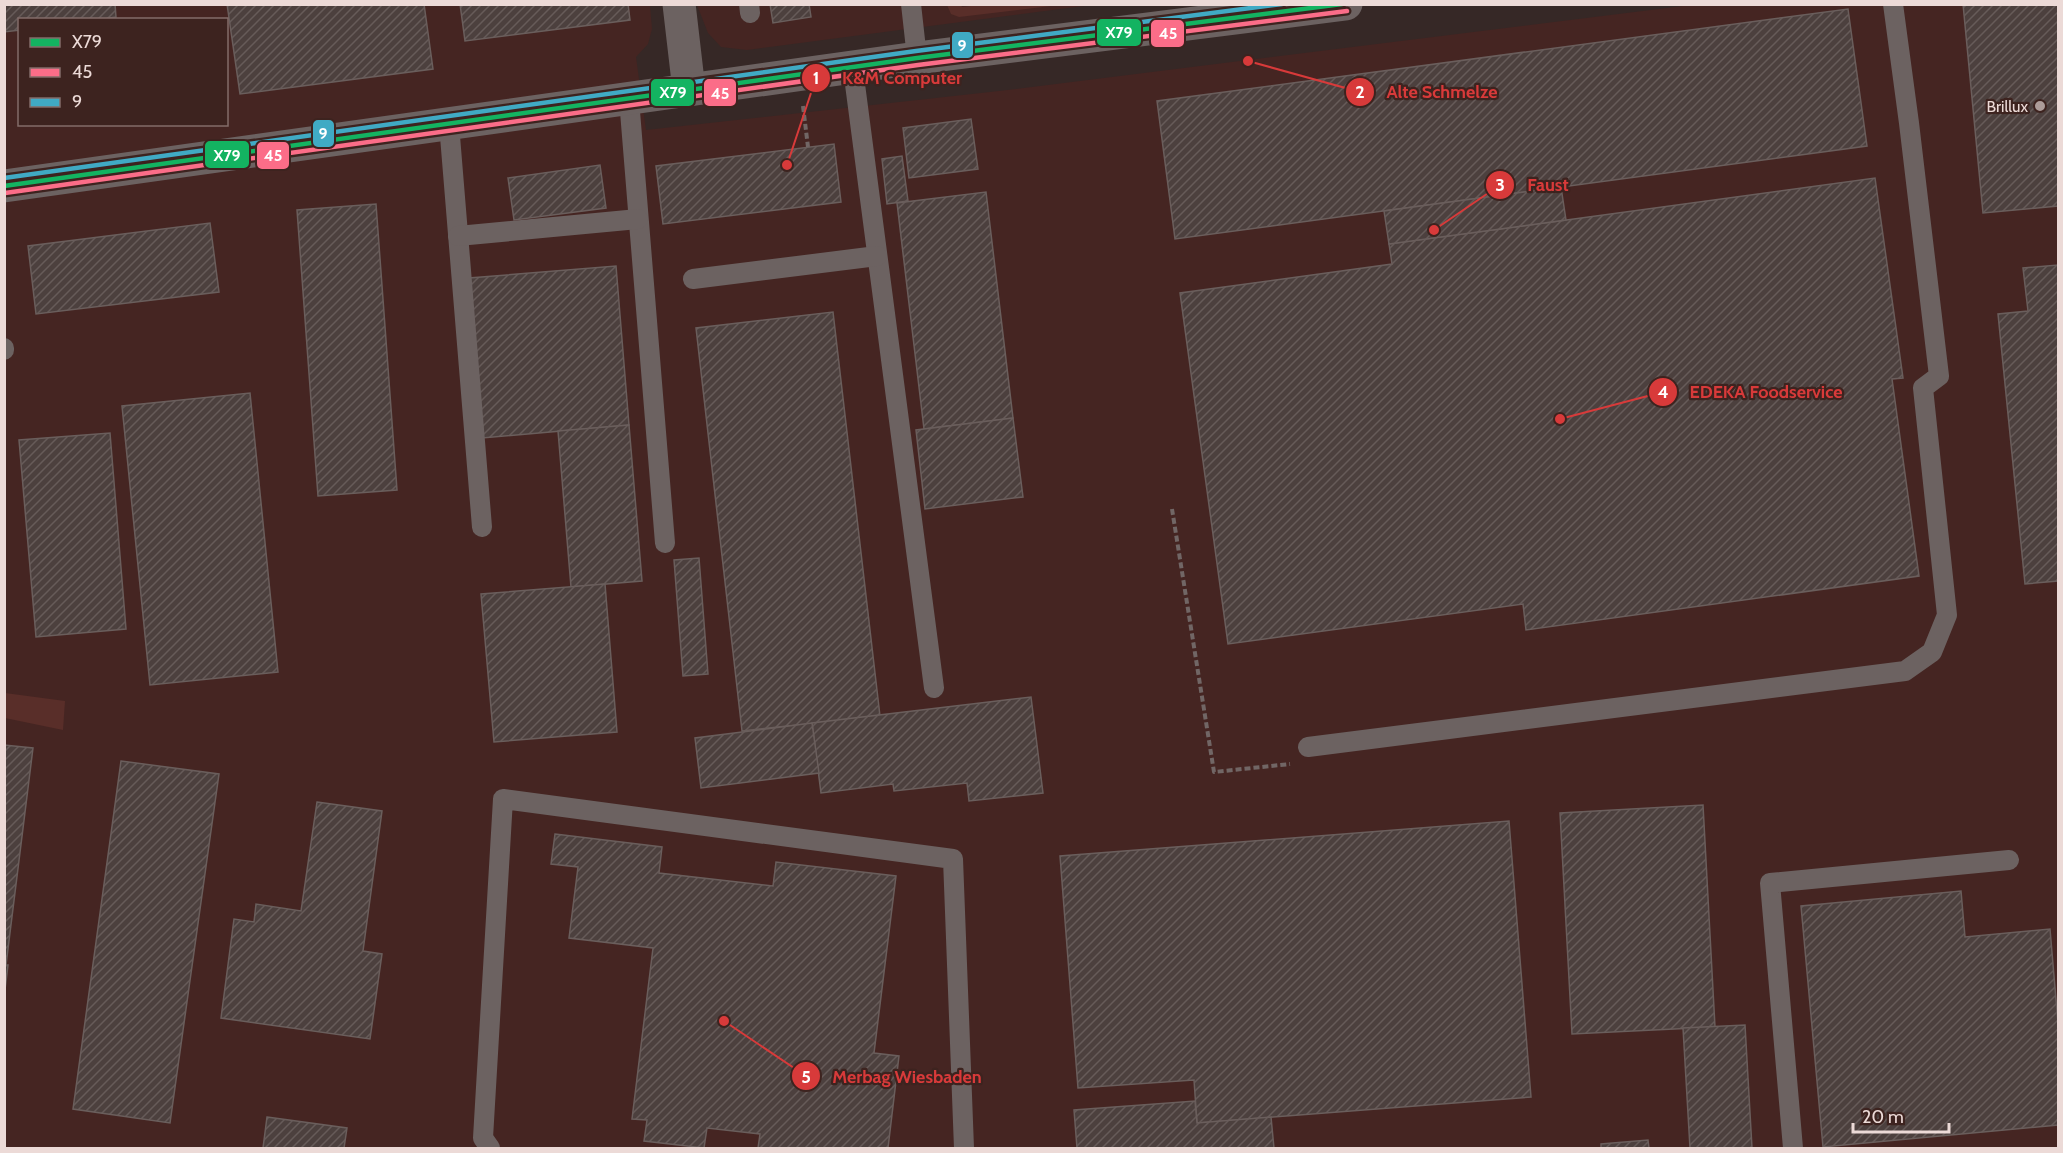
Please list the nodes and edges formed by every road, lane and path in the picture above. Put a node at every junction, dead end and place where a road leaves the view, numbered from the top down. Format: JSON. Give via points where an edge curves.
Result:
{"nodes":[{"id":1,"x":679,"y":4,"type":"edge"},
{"id":2,"x":911,"y":4,"type":"edge"},
{"id":3,"x":1346,"y":4,"type":"edge"},
{"id":4,"x":1893,"y":4,"type":"edge"},
{"id":5,"x":917,"y":58,"type":"junction"},
{"id":6,"x":853,"y":69,"type":"junction"},
{"id":7,"x":799,"y":75,"type":"junction"},
{"id":8,"x":689,"y":90,"type":"junction"},
{"id":9,"x":628,"y":99,"type":"junction"},
{"id":10,"x":449,"y":124,"type":"junction"},
{"id":11,"x":808,"y":147,"type":"dead end"},
{"id":12,"x":4,"y":186,"type":"edge"},
{"id":13,"x":638,"y":219,"type":"junction"},
{"id":14,"x":458,"y":236,"type":"junction"},
{"id":15,"x":877,"y":256,"type":"junction"},
{"id":16,"x":693,"y":279,"type":"dead end"},
{"id":17,"x":1172,"y":508,"type":"dead end"},
{"id":18,"x":482,"y":527,"type":"dead end"},
{"id":19,"x":665,"y":543,"type":"dead end"},
{"id":20,"x":934,"y":688,"type":"dead end"},
{"id":21,"x":1308,"y":747,"type":"joint"},
{"id":22,"x":2009,"y":861,"type":"dead end"},
{"id":23,"x":490,"y":1149,"type":"edge"},
{"id":24,"x":964,"y":1149,"type":"edge"},
{"id":25,"x":1793,"y":1149,"type":"edge"}],
"edges":[{"from":1,"to":8,"type":"street"},
{"from":2,"to":5,"type":"lane"},
{"from":3,"to":5,"type":"street"},
{"from":4,"to":21,"type":"lane","via":[[1939,376],[1923,388],[1947,615],[1932,652],[1905,670]]},
{"from":5,"to":6,"type":"street"},
{"from":6,"to":7,"type":"street"},
{"from":6,"to":15,"type":"lane"},
{"from":7,"to":8,"type":"street"},
{"from":7,"to":11,"type":"path"},
{"from":8,"to":9,"type":"street"},
{"from":9,"to":10,"type":"street"},
{"from":9,"to":13,"type":"lane"},
{"from":10,"to":12,"type":"street"},
{"from":10,"to":14,"type":"lane"},
{"from":13,"to":14,"type":"lane"},
{"from":13,"to":19,"type":"lane"},
{"from":14,"to":18,"type":"lane"},
{"from":15,"to":16,"type":"lane"},
{"from":15,"to":20,"type":"lane"},
{"from":17,"to":21,"type":"path","via":[[1214,772],[1290,764]]},
{"from":22,"to":25,"type":"lane","via":[[1770,883]]},
{"from":23,"to":24,"type":"lane","via":[[483,1138],[503,799],[953,859]]}]}
